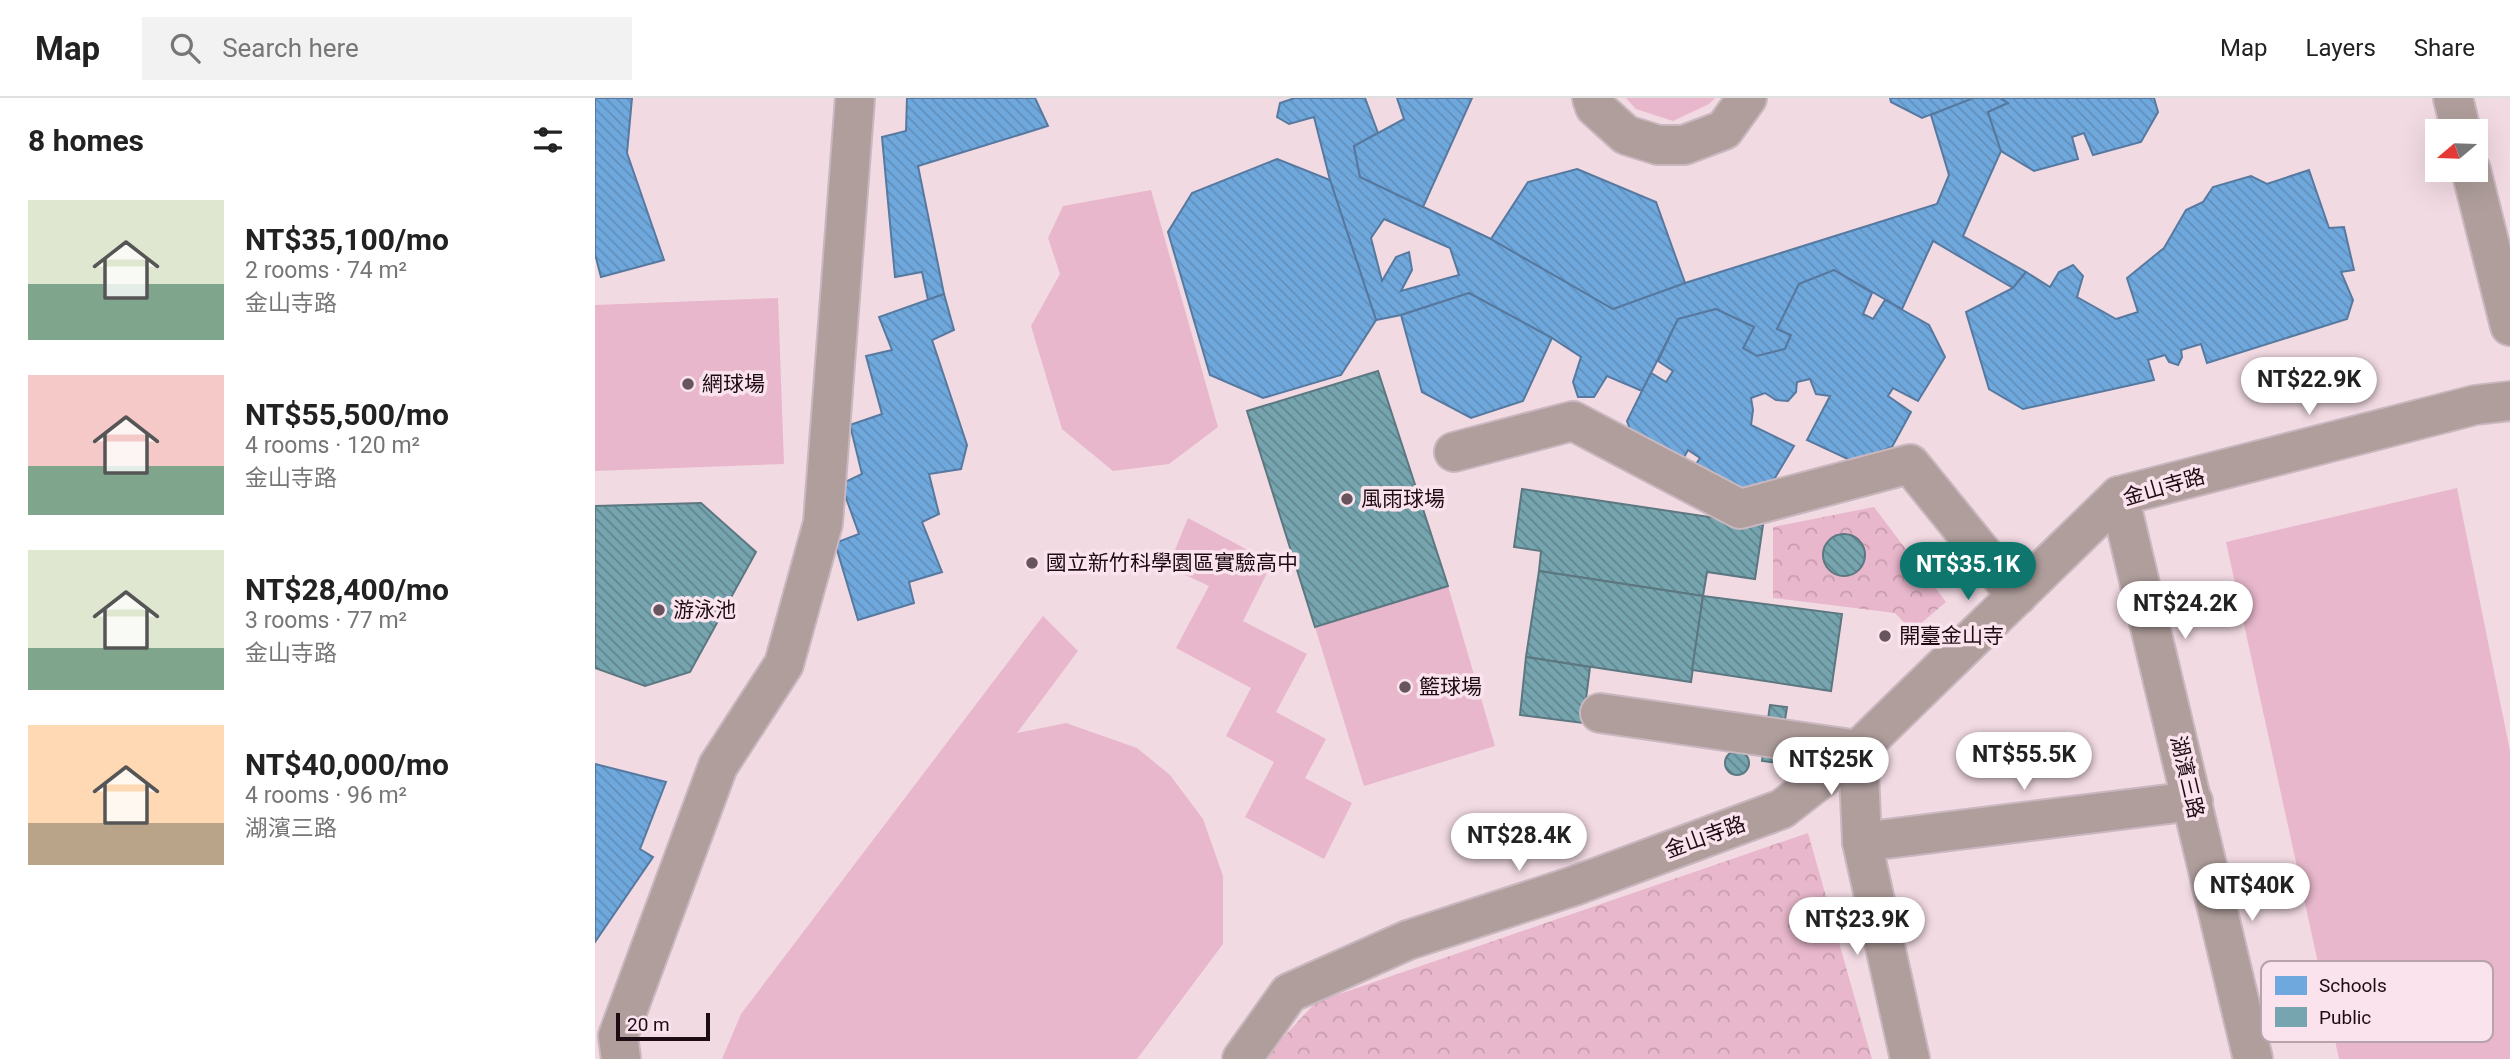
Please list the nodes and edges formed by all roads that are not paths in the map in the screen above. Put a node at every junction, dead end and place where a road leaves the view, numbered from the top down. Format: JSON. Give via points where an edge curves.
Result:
{"nodes":[{"id":1,"x":855,"y":98,"type":"edge"},
{"id":2,"x":1592,"y":98,"type":"edge"},
{"id":3,"x":1747,"y":98,"type":"edge"},
{"id":4,"x":2453,"y":98,"type":"edge"},
{"id":5,"x":2459,"y":119,"type":"edge"},
{"id":6,"x":2474,"y":182,"type":"edge"},
{"id":7,"x":2510,"y":326,"type":"edge"},
{"id":8,"x":2510,"y":401,"type":"edge"},
{"id":9,"x":1454,"y":452,"type":"dead end"},
{"id":10,"x":2119,"y":496,"type":"junction"},
{"id":11,"x":2017,"y":596,"type":"junction"},
{"id":12,"x":1600,"y":713,"type":"dead end"},
{"id":13,"x":1858,"y":750,"type":"junction"},
{"id":14,"x":2193,"y":800,"type":"junction"},
{"id":15,"x":1862,"y":842,"type":"junction"},
{"id":16,"x":621,"y":1059,"type":"edge"},
{"id":17,"x":1242,"y":1059,"type":"edge"},
{"id":18,"x":1910,"y":1059,"type":"edge"},
{"id":19,"x":2253,"y":1059,"type":"edge"}],
"edges":[{"from":1,"to":16,"type":"street","via":[[823,523],[784,664],[718,765],[618,1036]]},
{"from":2,"to":3,"type":"street","via":[[1595,107],[1626,135],[1658,145],[1684,145],[1724,130]]},
{"from":4,"to":5,"type":"street"},
{"from":6,"to":7,"type":"street"},
{"from":8,"to":10,"type":"street","name":"金山寺路","via":[[2475,405]]},
{"from":9,"to":11,"type":"street","via":[[1573,421],[1739,509],[1910,464]]},
{"from":10,"to":11,"type":"street","name":"金山寺路"},
{"from":10,"to":14,"type":"street","name":"湖濱三路"},
{"from":11,"to":13,"type":"street","name":"金山寺路"},
{"from":12,"to":13,"type":"street"},
{"from":13,"to":15,"type":"street"},
{"from":13,"to":17,"type":"street","name":"金山寺路","via":[[1782,808],[1574,886],[1408,940],[1290,993]]},
{"from":14,"to":15,"type":"street"},
{"from":14,"to":19,"type":"street","name":"湖濱三路"},
{"from":15,"to":18,"type":"street"}]}
